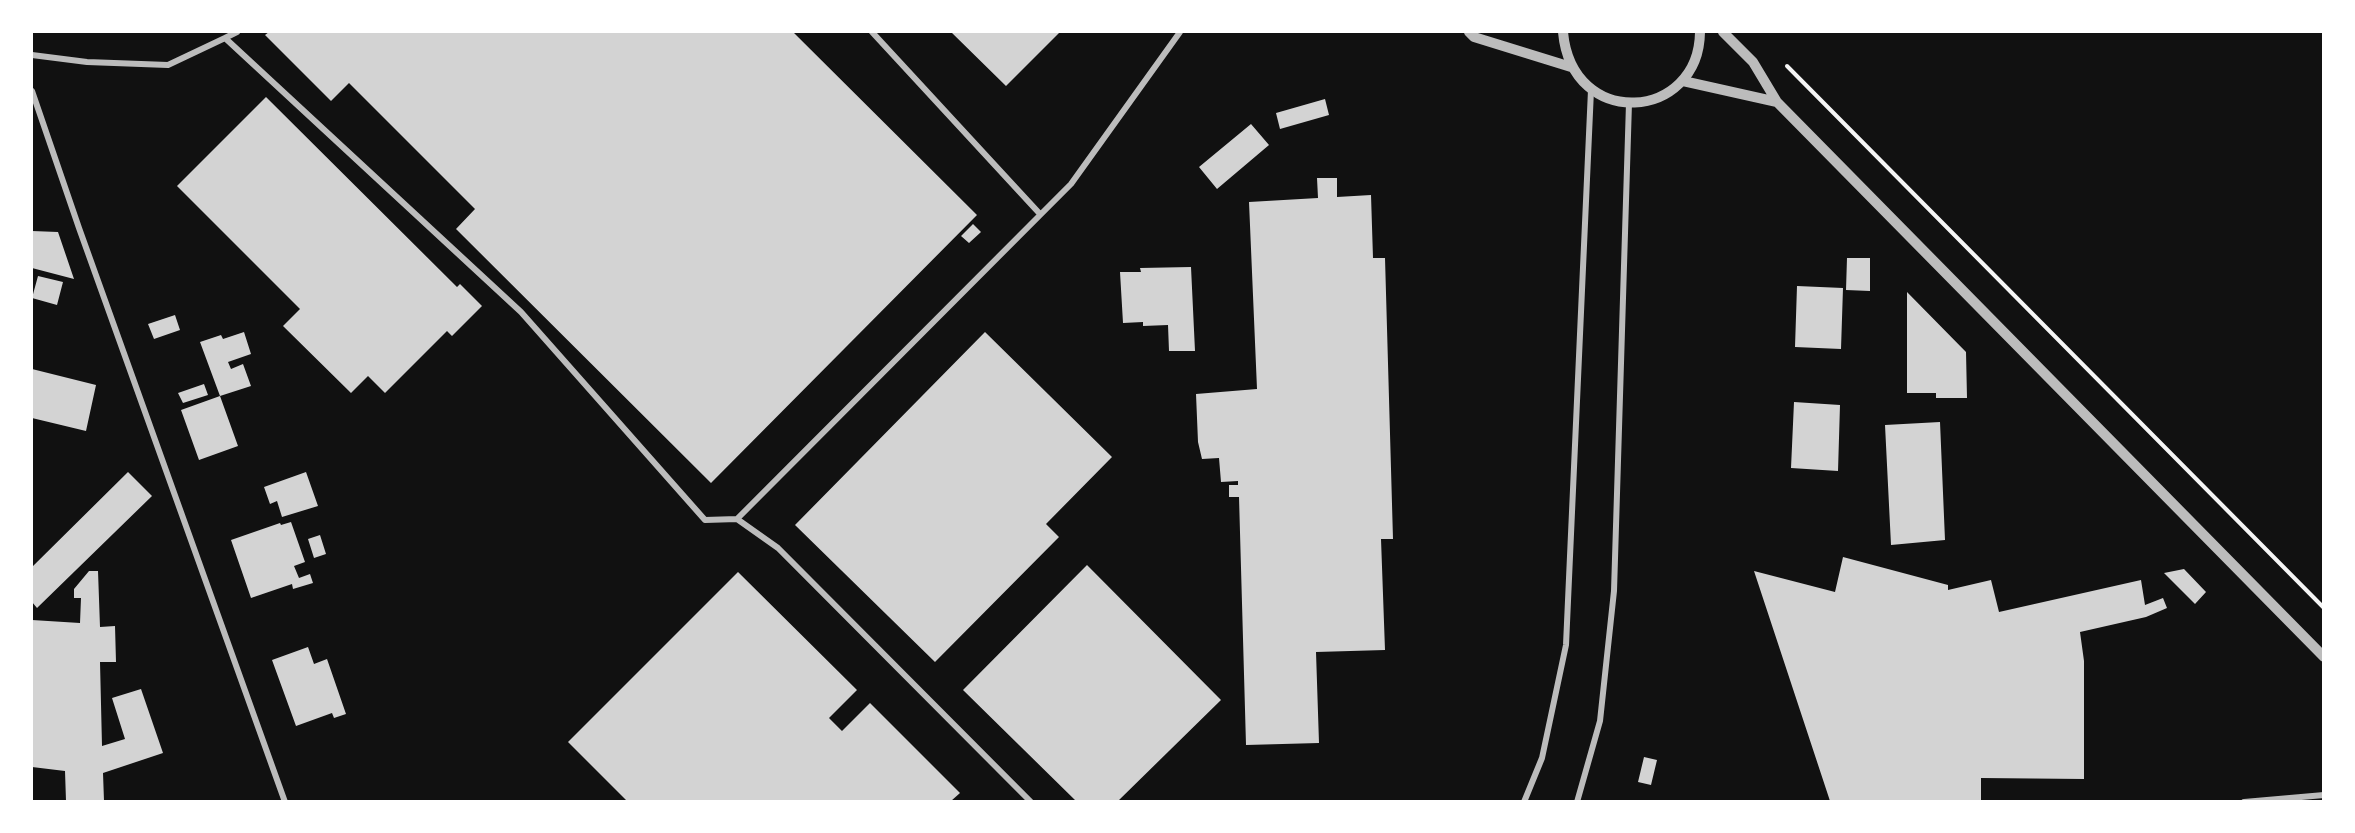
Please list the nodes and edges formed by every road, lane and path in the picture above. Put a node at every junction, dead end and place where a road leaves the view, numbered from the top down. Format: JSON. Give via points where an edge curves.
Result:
{"nodes":[{"id":1,"x":237,"y":32,"type":"edge"},
{"id":2,"x":872,"y":32,"type":"edge"},
{"id":3,"x":1180,"y":32,"type":"edge"},
{"id":4,"x":1469,"y":32,"type":"edge"},
{"id":5,"x":1563,"y":32,"type":"edge"},
{"id":6,"x":1700,"y":32,"type":"edge"},
{"id":7,"x":1723,"y":32,"type":"edge"},
{"id":8,"x":225,"y":38,"type":"junction"},
{"id":9,"x":32,"y":55,"type":"edge"},
{"id":10,"x":1782,"y":60,"type":"dead end"},
{"id":11,"x":1571,"y":67,"type":"junction"},
{"id":12,"x":1683,"y":81,"type":"junction"},
{"id":13,"x":1591,"y":90,"type":"junction"},
{"id":14,"x":32,"y":91,"type":"edge"},
{"id":15,"x":1777,"y":102,"type":"junction"},
{"id":16,"x":1629,"y":103,"type":"junction"},
{"id":17,"x":1040,"y":214,"type":"junction"},
{"id":18,"x":737,"y":519,"type":"junction"},
{"id":19,"x":2324,"y":608,"type":"edge"},
{"id":20,"x":2324,"y":657,"type":"edge"},
{"id":21,"x":2324,"y":795,"type":"edge"},
{"id":22,"x":285,"y":801,"type":"edge"},
{"id":23,"x":1031,"y":801,"type":"edge"},
{"id":24,"x":1524,"y":801,"type":"edge"},
{"id":25,"x":1577,"y":801,"type":"edge"},
{"id":26,"x":2244,"y":801,"type":"edge"}],
"edges":[{"from":1,"to":8,"type":"street"},
{"from":2,"to":17,"type":"street"},
{"from":3,"to":17,"type":"street","via":[[1071,184]]},
{"from":4,"to":11,"type":"street","via":[[1474,37]]},
{"from":5,"to":11,"type":"street"},
{"from":6,"to":12,"type":"street","via":[[1694,64]]},
{"from":7,"to":15,"type":"street","via":[[1753,62]]},
{"from":8,"to":9,"type":"street","via":[[168,65]]},
{"from":8,"to":18,"type":"street","via":[[521,312],[705,520]]},
{"from":10,"to":19,"type":"path"},
{"from":11,"to":13,"type":"street"},
{"from":12,"to":15,"type":"street"},
{"from":12,"to":16,"type":"street","via":[[1648,101]]},
{"from":13,"to":16,"type":"street"},
{"from":13,"to":24,"type":"street","via":[[1566,645],[1542,758]]},
{"from":14,"to":22,"type":"street"},
{"from":15,"to":20,"type":"street"},
{"from":16,"to":25,"type":"street","via":[[1614,591],[1600,721]]},
{"from":17,"to":18,"type":"street"},
{"from":18,"to":23,"type":"street","via":[[778,548]]},
{"from":21,"to":26,"type":"street"}]}
